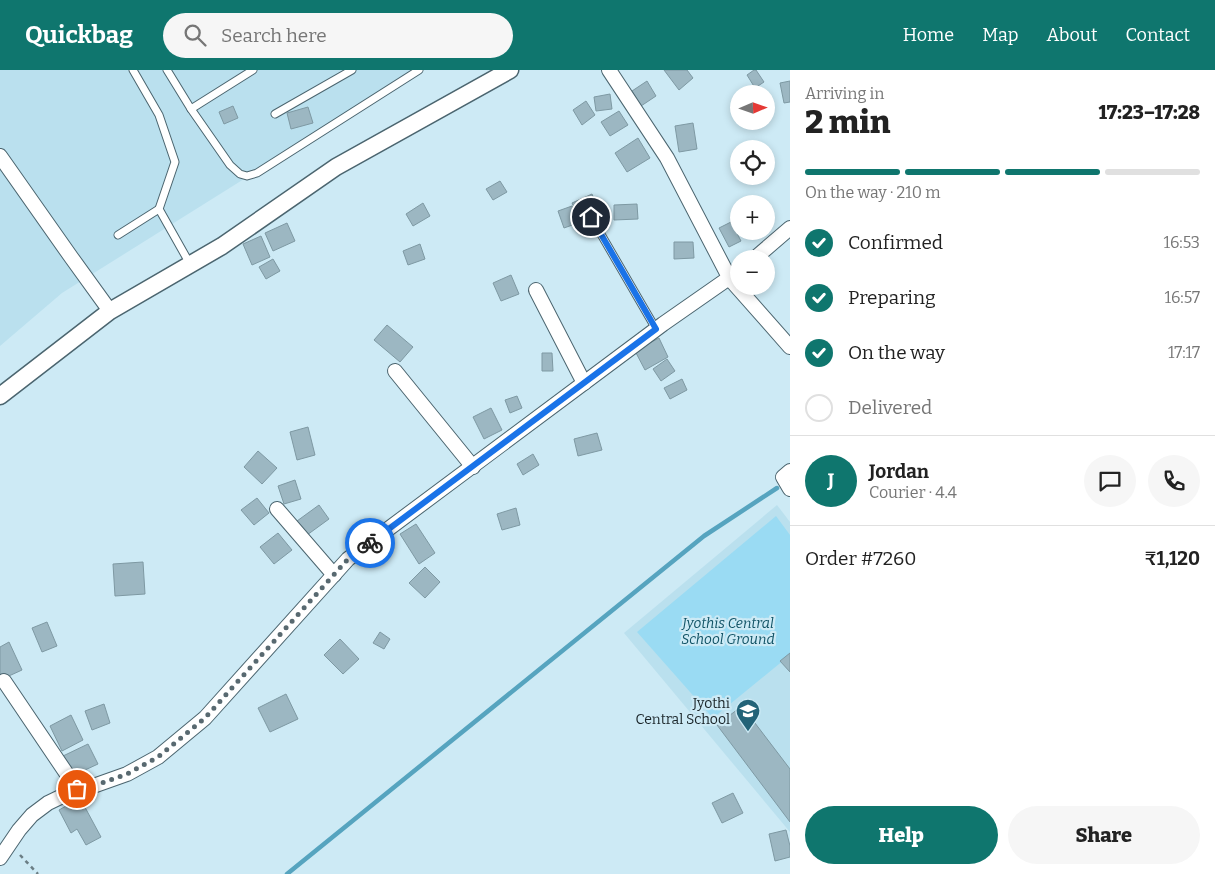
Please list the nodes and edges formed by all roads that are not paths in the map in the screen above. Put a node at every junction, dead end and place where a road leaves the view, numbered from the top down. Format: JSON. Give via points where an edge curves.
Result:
{"nodes":[{"id":1,"x":133,"y":70,"type":"edge"},
{"id":2,"x":167,"y":70,"type":"edge"},
{"id":3,"x":253,"y":70,"type":"edge"},
{"id":4,"x":352,"y":70,"type":"edge"},
{"id":5,"x":419,"y":70,"type":"edge"},
{"id":6,"x":510,"y":70,"type":"edge"},
{"id":7,"x":609,"y":70,"type":"edge"},
{"id":8,"x":191,"y":109,"type":"junction"},
{"id":9,"x":275,"y":114,"type":"dead end"},
{"id":10,"x":0,"y":156,"type":"edge"},
{"id":11,"x":159,"y":209,"type":"junction"},
{"id":12,"x":591,"y":217,"type":"dead end"},
{"id":13,"x":790,"y":228,"type":"edge"},
{"id":14,"x":118,"y":235,"type":"dead end"},
{"id":15,"x":764,"y":250,"type":"edge"},
{"id":16,"x":190,"y":264,"type":"junction"},
{"id":17,"x":730,"y":268,"type":"edge"},
{"id":18,"x":730,"y":278,"type":"edge"},
{"id":19,"x":536,"y":290,"type":"dead end"},
{"id":20,"x":750,"y":295,"type":"edge"},
{"id":21,"x":110,"y":311,"type":"junction"},
{"id":22,"x":656,"y":329,"type":"junction"},
{"id":23,"x":790,"y":346,"type":"edge"},
{"id":24,"x":395,"y":371,"type":"dead end"},
{"id":25,"x":584,"y":383,"type":"junction"},
{"id":26,"x":0,"y":396,"type":"edge"},
{"id":27,"x":473,"y":467,"type":"junction"},
{"id":28,"x":790,"y":471,"type":"edge"},
{"id":29,"x":790,"y":489,"type":"edge"},
{"id":30,"x":277,"y":509,"type":"dead end"},
{"id":31,"x":334,"y":575,"type":"junction"},
{"id":32,"x":4,"y":681,"type":"dead end"},
{"id":33,"x":77,"y":789,"type":"junction"},
{"id":34,"x":0,"y":858,"type":"edge"}],
"edges":[{"from":1,"to":11,"type":"lane","via":[[159,115],[176,162]]},
{"from":2,"to":8,"type":"lane"},
{"from":3,"to":8,"type":"lane"},
{"from":4,"to":9,"type":"lane"},
{"from":5,"to":8,"type":"lane","via":[[257,173],[247,176],[230,165]]},
{"from":6,"to":16,"type":"street","via":[[336,167],[222,246]]},
{"from":7,"to":17,"type":"street","via":[[667,158]]},
{"from":10,"to":21,"type":"street"},
{"from":11,"to":14,"type":"lane"},
{"from":11,"to":16,"type":"lane"},
{"from":12,"to":22,"type":"lane"},
{"from":13,"to":15,"type":"street"},
{"from":16,"to":21,"type":"street"},
{"from":18,"to":22,"type":"street"},
{"from":19,"to":25,"type":"street"},
{"from":20,"to":23,"type":"street"},
{"from":21,"to":26,"type":"street"},
{"from":22,"to":25,"type":"street"},
{"from":24,"to":27,"type":"street"},
{"from":25,"to":27,"type":"street"},
{"from":27,"to":31,"type":"street","via":[[348,559]]},
{"from":28,"to":29,"type":"street","via":[[783,477]]},
{"from":30,"to":31,"type":"street"},
{"from":31,"to":33,"type":"street","via":[[205,718],[158,757],[127,774]]},
{"from":32,"to":33,"type":"street"},
{"from":33,"to":34,"type":"street","via":[[32,815]]}]}
